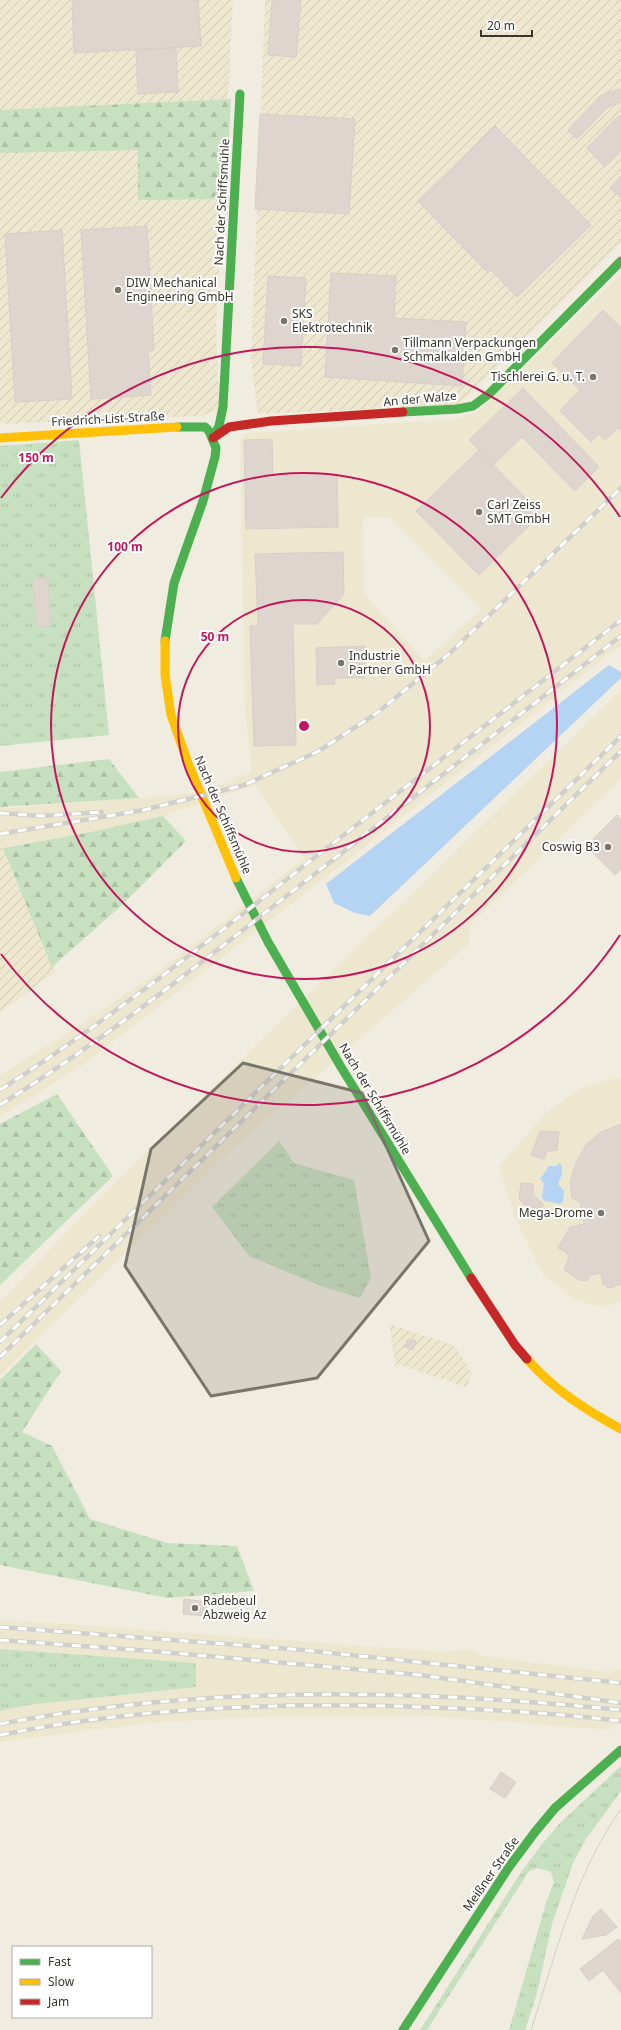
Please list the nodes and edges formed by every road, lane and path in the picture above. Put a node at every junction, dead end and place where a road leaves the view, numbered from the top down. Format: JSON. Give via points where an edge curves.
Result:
{"nodes":[{"id":1,"x":240,"y":94,"type":"dead end"},
{"id":2,"x":621,"y":261,"type":"edge"},
{"id":3,"x":0,"y":438,"type":"edge"},
{"id":4,"x":213,"y":438,"type":"junction"},
{"id":5,"x":621,"y":1429,"type":"edge"},
{"id":6,"x":621,"y":1750,"type":"edge"},
{"id":7,"x":402,"y":2030,"type":"edge"}],
"edges":[{"from":1,"to":4,"type":"street","name":"Nach der Schiffsmühle","via":[[223,407],[219,426]]},
{"from":2,"to":4,"type":"street","name":"An der Walze","via":[[489,394],[473,406],[271,421],[229,427]]},
{"from":3,"to":4,"type":"street","name":"Friedrich-List-Straße","via":[[197,426],[205,427]]},
{"from":4,"to":5,"type":"street","name":"Nach der Schiffsmühle","via":[[215,457],[203,501],[174,583],[165,642],[165,675],[171,715],[188,763],[241,890],[268,942],[463,1266],[515,1345],[542,1376],[584,1409]]},
{"from":6,"to":7,"type":"street","name":"Meißner Straße","via":[[555,1808],[535,1832],[509,1866]]}]}
